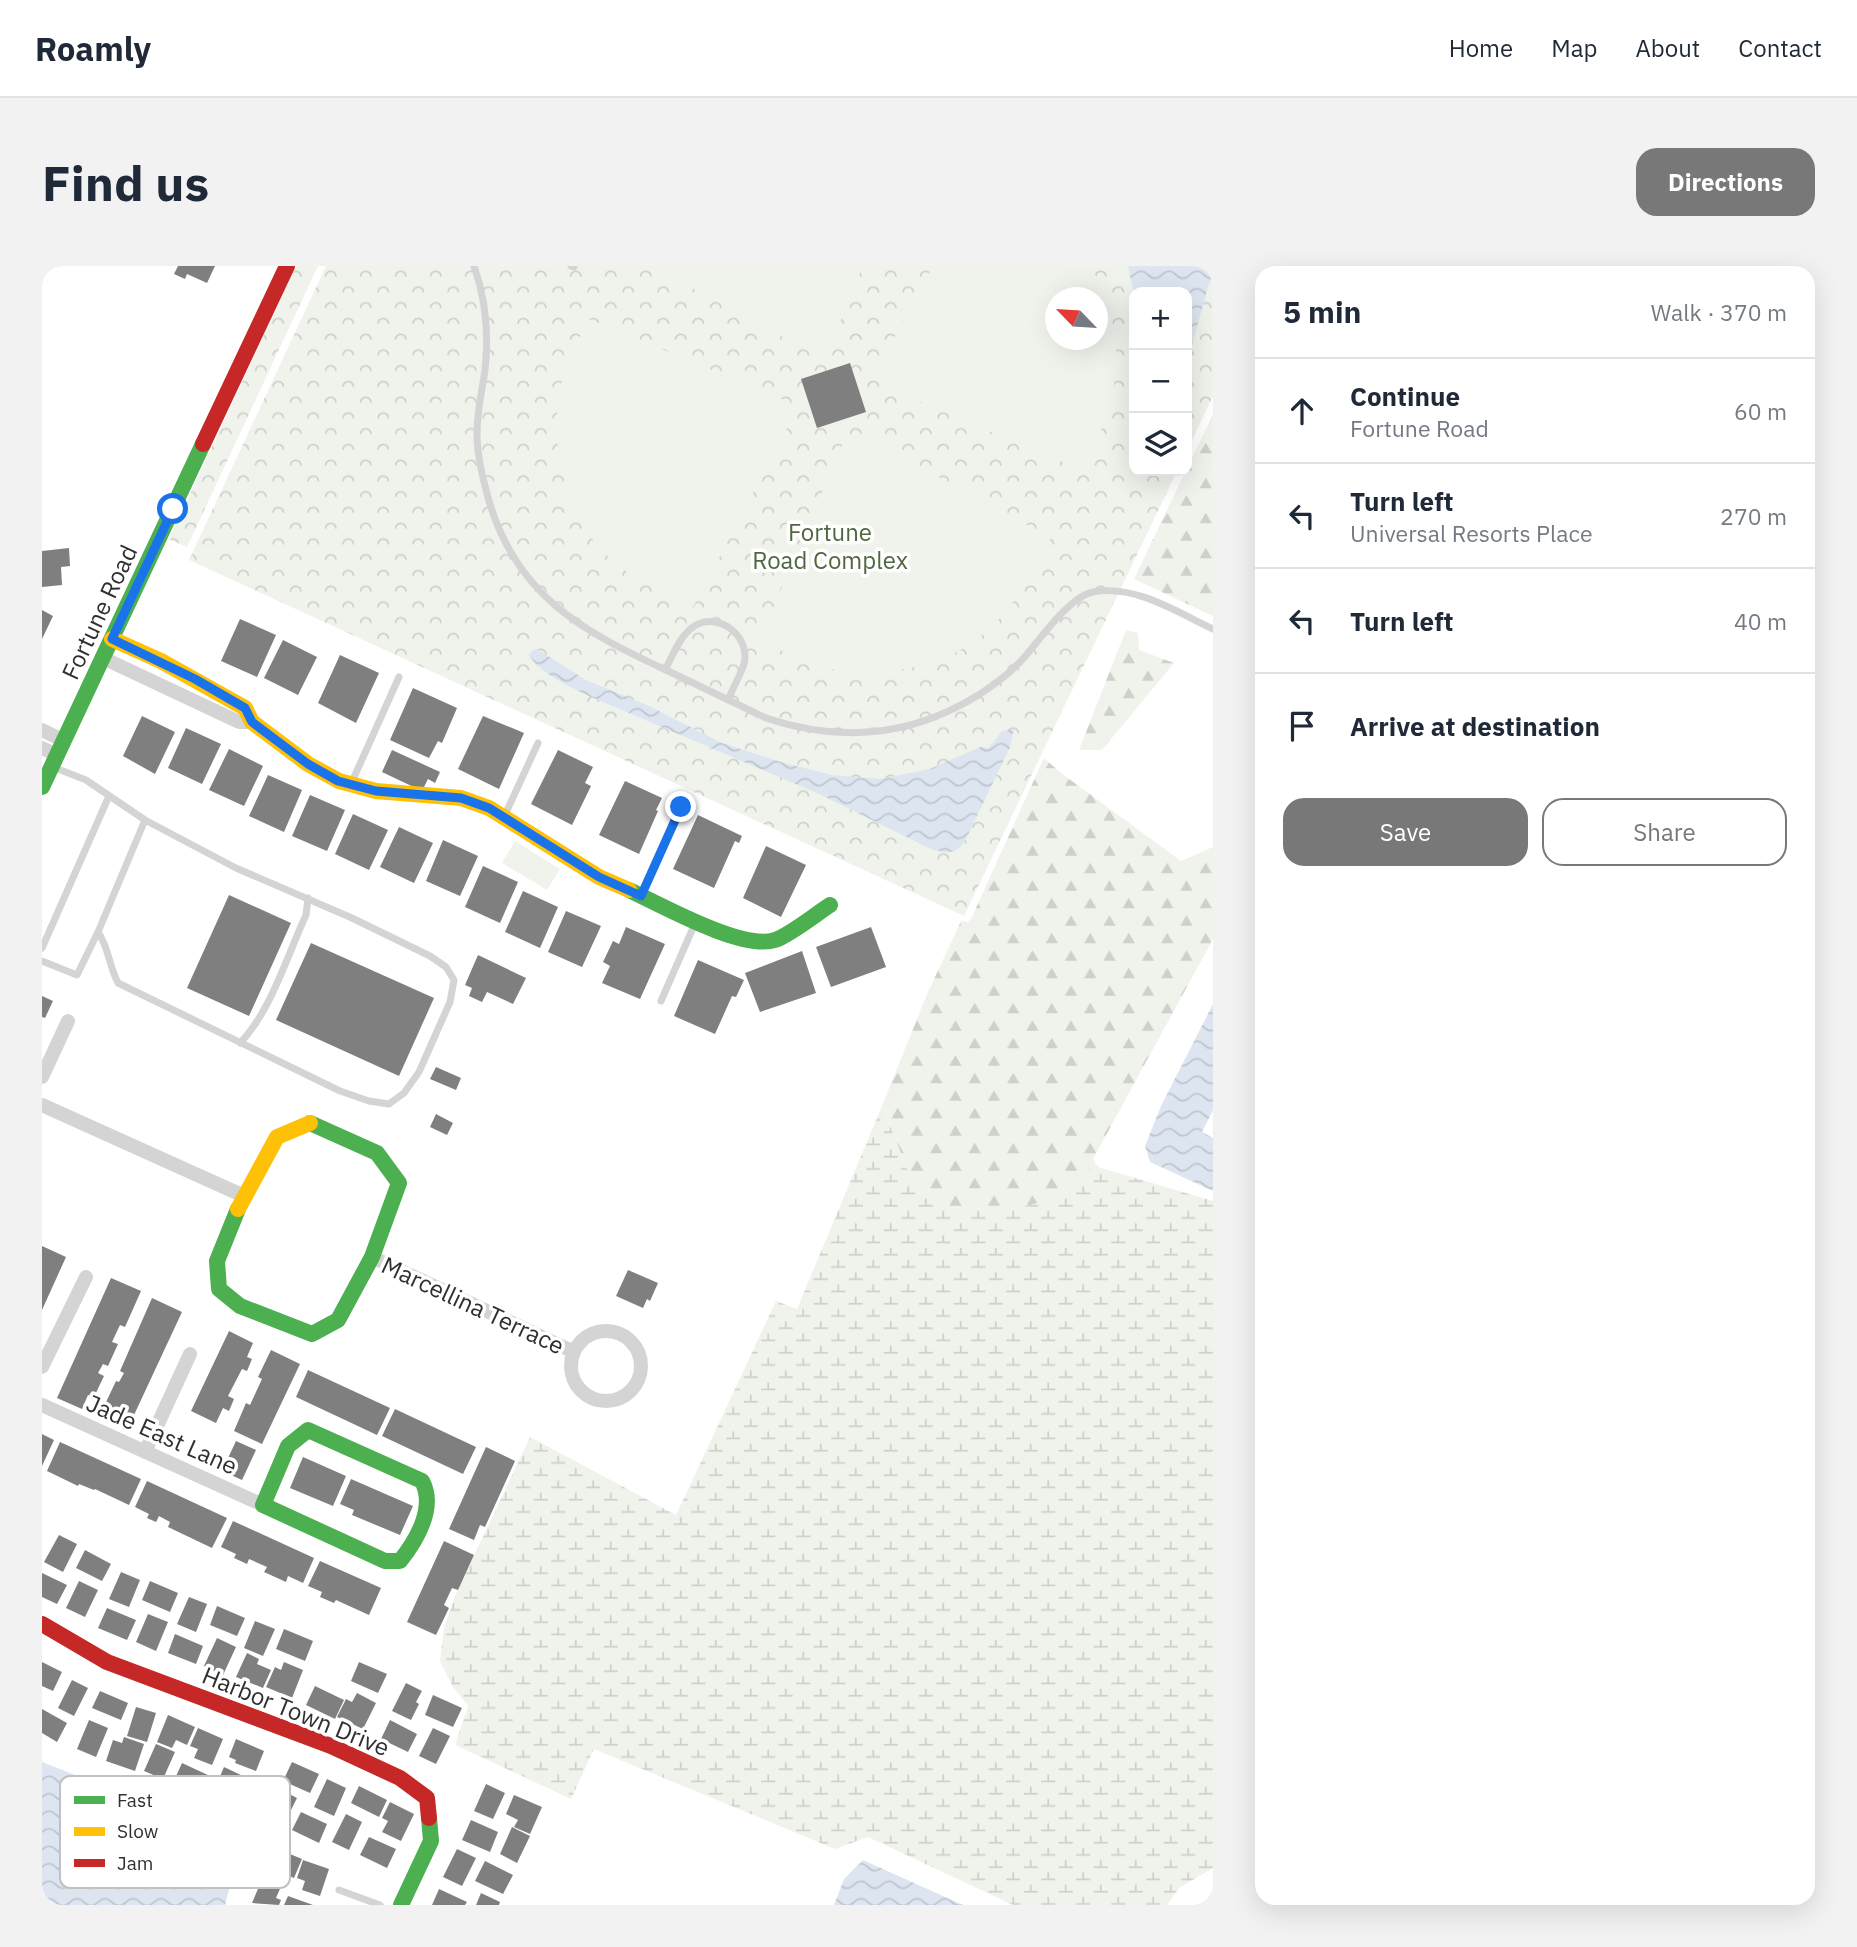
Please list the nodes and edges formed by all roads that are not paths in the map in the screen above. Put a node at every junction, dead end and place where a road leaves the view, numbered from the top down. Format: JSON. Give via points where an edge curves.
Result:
{"nodes":[{"id":1,"x":287,"y":266,"type":"edge"},
{"id":2,"x":474,"y":266,"type":"edge"},
{"id":3,"x":1213,"y":629,"type":"edge"},
{"id":4,"x":112,"y":639,"type":"junction"},
{"id":5,"x":103,"y":658,"type":"junction"},
{"id":6,"x":665,"y":670,"type":"junction"},
{"id":7,"x":187,"y":675,"type":"junction"},
{"id":8,"x":399,"y":677,"type":"dead end"},
{"id":9,"x":179,"y":694,"type":"junction"},
{"id":10,"x":728,"y":700,"type":"junction"},
{"id":11,"x":223,"y":705,"type":"junction"},
{"id":12,"x":42,"y":730,"type":"edge"},
{"id":13,"x":538,"y":743,"type":"dead end"},
{"id":14,"x":42,"y":748,"type":"edge"},
{"id":15,"x":58,"y":754,"type":"junction"},
{"id":16,"x":351,"y":785,"type":"junction"},
{"id":17,"x":42,"y":787,"type":"edge"},
{"id":18,"x":109,"y":796,"type":"junction"},
{"id":19,"x":681,"y":807,"type":"dead end"},
{"id":20,"x":504,"y":817,"type":"junction"},
{"id":21,"x":145,"y":820,"type":"junction"},
{"id":22,"x":641,"y":896,"type":"junction"},
{"id":23,"x":308,"y":898,"type":"junction"},
{"id":24,"x":830,"y":905,"type":"dead end"},
{"id":25,"x":696,"y":921,"type":"junction"},
{"id":26,"x":98,"y":932,"type":"junction"},
{"id":27,"x":42,"y":948,"type":"edge"},
{"id":28,"x":42,"y":961,"type":"edge"},
{"id":29,"x":661,"y":1000,"type":"dead end"},
{"id":30,"x":68,"y":1021,"type":"dead end"},
{"id":31,"x":240,"y":1043,"type":"junction"},
{"id":32,"x":42,"y":1077,"type":"edge"},
{"id":33,"x":42,"y":1105,"type":"edge"},
{"id":34,"x":244,"y":1196,"type":"junction"},
{"id":35,"x":372,"y":1257,"type":"junction"},
{"id":36,"x":86,"y":1277,"type":"dead end"},
{"id":37,"x":574,"y":1352,"type":"junction"},
{"id":38,"x":190,"y":1354,"type":"dead end"},
{"id":39,"x":42,"y":1367,"type":"edge"},
{"id":40,"x":42,"y":1405,"type":"edge"},
{"id":41,"x":145,"y":1452,"type":"junction"},
{"id":42,"x":263,"y":1505,"type":"junction"},
{"id":43,"x":42,"y":1625,"type":"edge"},
{"id":44,"x":339,"y":1890,"type":"dead end"},
{"id":45,"x":380,"y":1905,"type":"edge"},
{"id":46,"x":401,"y":1905,"type":"edge"}],
"edges":[{"from":1,"to":4,"type":"street","name":"Fortune Road"},
{"from":2,"to":6,"type":"lane","via":[[483,291],[487,341],[477,435],[482,477],[505,544],[523,572],[563,614],[607,643]]},
{"from":3,"to":10,"type":"lane","via":[[1147,598],[1118,591],[1091,592],[1073,603],[994,685],[962,706],[892,731],[860,734],[792,726]]},
{"from":4,"to":5,"type":"street","name":"Fortune Road"},
{"from":4,"to":7,"type":"street"},
{"from":5,"to":9,"type":"street"},
{"from":5,"to":15,"type":"street","name":"Fortune Road"},
{"from":6,"to":10,"type":"lane"},
{"from":6,"to":10,"type":"lane","via":[[683,637],[697,625],[716,621],[737,632],[744,646],[744,663]]},
{"from":7,"to":9,"type":"lane"},
{"from":7,"to":11,"type":"street"},
{"from":8,"to":16,"type":"lane"},
{"from":9,"to":11,"type":"street"},
{"from":11,"to":16,"type":"street","via":[[245,708],[252,722],[308,764]]},
{"from":12,"to":15,"type":"street"},
{"from":13,"to":20,"type":"lane"},
{"from":14,"to":15,"type":"street"},
{"from":15,"to":17,"type":"street","name":"Fortune Road"},
{"from":15,"to":18,"type":"lane"},
{"from":16,"to":20,"type":"street","via":[[461,798]]},
{"from":18,"to":21,"type":"lane"},
{"from":18,"to":27,"type":"lane"},
{"from":19,"to":22,"type":"lane"},
{"from":20,"to":22,"type":"street","via":[[599,877]]},
{"from":21,"to":23,"type":"lane","via":[[236,868]]},
{"from":21,"to":26,"type":"lane"},
{"from":22,"to":25,"type":"street"},
{"from":23,"to":31,"type":"lane","via":[[306,915],[264,1008]]},
{"from":23,"to":31,"type":"lane","via":[[446,967],[454,980],[450,1002],[424,1061],[404,1093],[389,1104],[340,1091]]},
{"from":24,"to":25,"type":"street","via":[[775,940],[749,941]]},
{"from":25,"to":29,"type":"lane"},
{"from":26,"to":28,"type":"lane","via":[[77,975]]},
{"from":26,"to":31,"type":"lane","via":[[118,983]]},
{"from":30,"to":32,"type":"street"},
{"from":33,"to":34,"type":"street"},
{"from":34,"to":35,"type":"street","via":[[277,1137],[310,1123],[377,1153],[399,1183]]},
{"from":34,"to":35,"type":"street","via":[[217,1261],[219,1289],[240,1306],[312,1334],[338,1320]]},
{"from":35,"to":37,"type":"street","name":"Marcellina Terrace"},
{"from":36,"to":39,"type":"street"},
{"from":37,"to":37,"type":"street","via":[[576,1384],[593,1398],[625,1396],[639,1379],[640,1356],[634,1345],[614,1332],[591,1335]]},
{"from":38,"to":41,"type":"street"},
{"from":40,"to":41,"type":"street","name":"Jade East Lane"},
{"from":41,"to":42,"type":"street","name":"Jade East Lane"},
{"from":42,"to":42,"type":"street","name":"Jade East Lane","via":[[288,1446],[308,1430],[422,1481],[428,1491],[428,1507],[400,1561],[385,1561]]},
{"from":43,"to":46,"type":"street","name":"Harbor Town Drive","via":[[107,1662],[331,1746],[400,1778],[427,1798],[431,1841]]},
{"from":44,"to":45,"type":"lane"}]}
